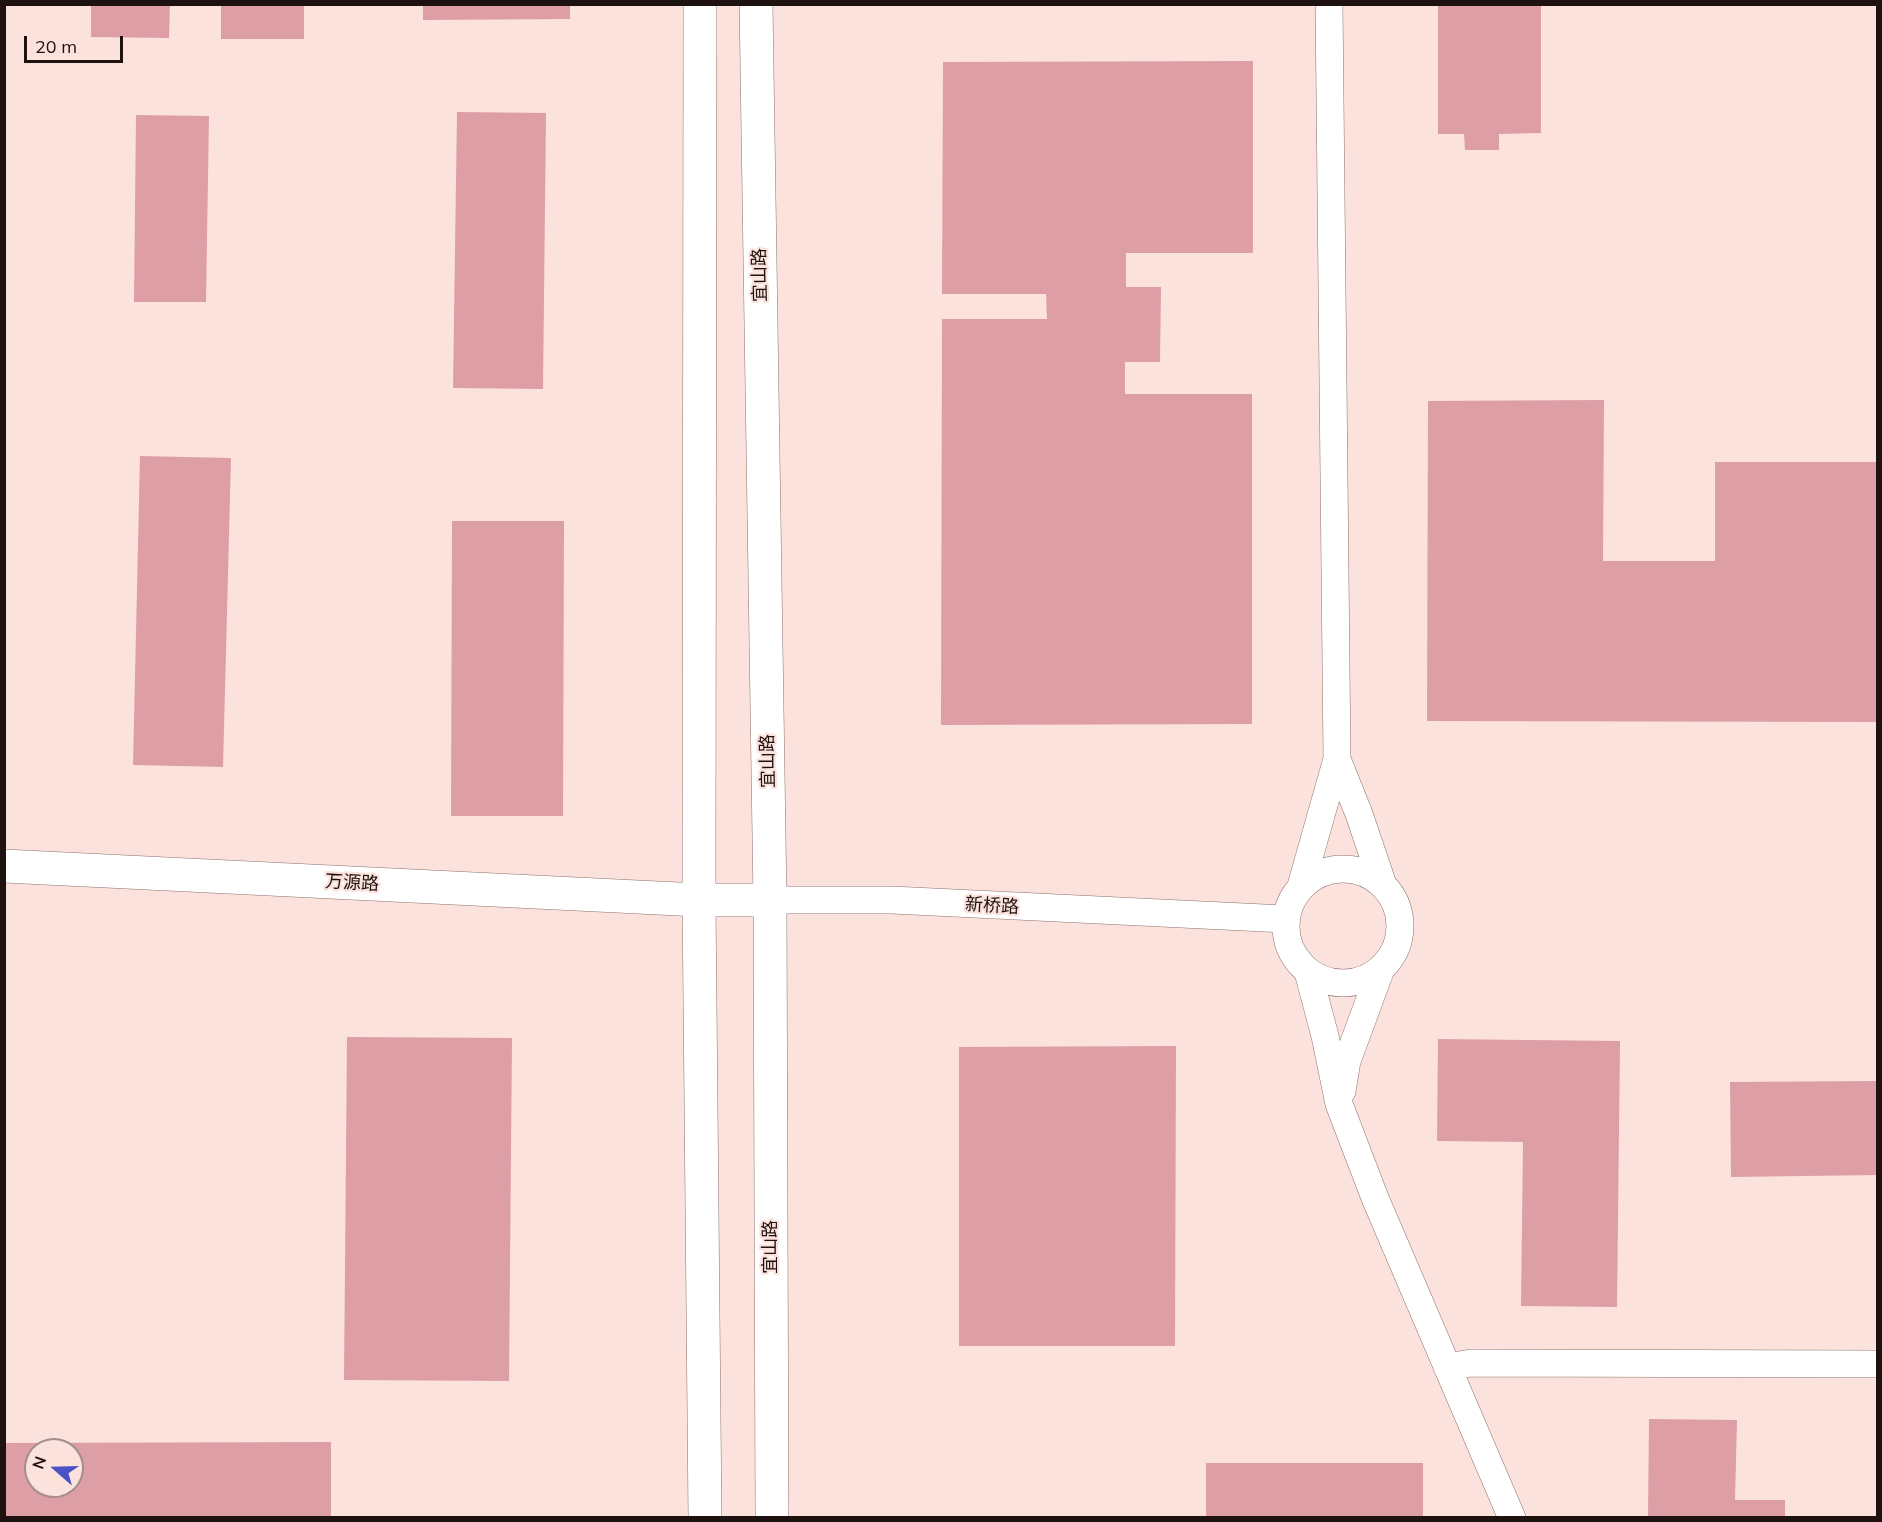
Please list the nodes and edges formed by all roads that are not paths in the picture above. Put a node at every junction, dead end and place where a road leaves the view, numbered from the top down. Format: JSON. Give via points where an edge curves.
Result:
{"nodes":[{"id":1,"x":700,"y":4,"type":"edge"},
{"id":2,"x":756,"y":4,"type":"edge"},
{"id":3,"x":1329,"y":4,"type":"edge"},
{"id":4,"x":1338,"y":759,"type":"junction"},
{"id":5,"x":4,"y":866,"type":"edge"},
{"id":6,"x":1383,"y":885,"type":"junction"},
{"id":7,"x":1301,"y":886,"type":"junction"},
{"id":8,"x":699,"y":900,"type":"junction"},
{"id":9,"x":770,"y":900,"type":"junction"},
{"id":10,"x":1286,"y":919,"type":"junction"},
{"id":11,"x":1381,"y":969,"type":"junction"},
{"id":12,"x":1308,"y":972,"type":"junction"},
{"id":13,"x":1339,"y":1104,"type":"junction"},
{"id":14,"x":1878,"y":1364,"type":"edge"},
{"id":15,"x":1447,"y":1367,"type":"junction"},
{"id":16,"x":705,"y":1518,"type":"edge"},
{"id":17,"x":772,"y":1518,"type":"edge"},
{"id":18,"x":1512,"y":1518,"type":"edge"}],
"edges":[{"from":1,"to":8,"type":"street"},
{"from":2,"to":9,"type":"street","name":"宜山路"},
{"from":3,"to":4,"type":"street"},
{"from":4,"to":6,"type":"street"},
{"from":4,"to":7,"type":"street"},
{"from":5,"to":8,"type":"street","name":"万源路"},
{"from":6,"to":7,"type":"street","via":[[1351,869],[1333,869]]},
{"from":6,"to":11,"type":"street","via":[[1394,900],[1399,936]]},
{"from":7,"to":10,"type":"street"},
{"from":8,"to":9,"type":"street","name":"新桥路"},
{"from":8,"to":16,"type":"street"},
{"from":9,"to":10,"type":"street","name":"新桥路","via":[[892,900]]},
{"from":9,"to":17,"type":"street","name":"宜山路"},
{"from":10,"to":12,"type":"street","via":[[1287,939],[1294,957]]},
{"from":11,"to":12,"type":"street","via":[[1345,984],[1325,981]]},
{"from":11,"to":13,"type":"street","via":[[1347,1062]]},
{"from":12,"to":13,"type":"street"},
{"from":13,"to":15,"type":"street"},
{"from":14,"to":15,"type":"street","via":[[1471,1363]]},
{"from":15,"to":18,"type":"street"}]}
